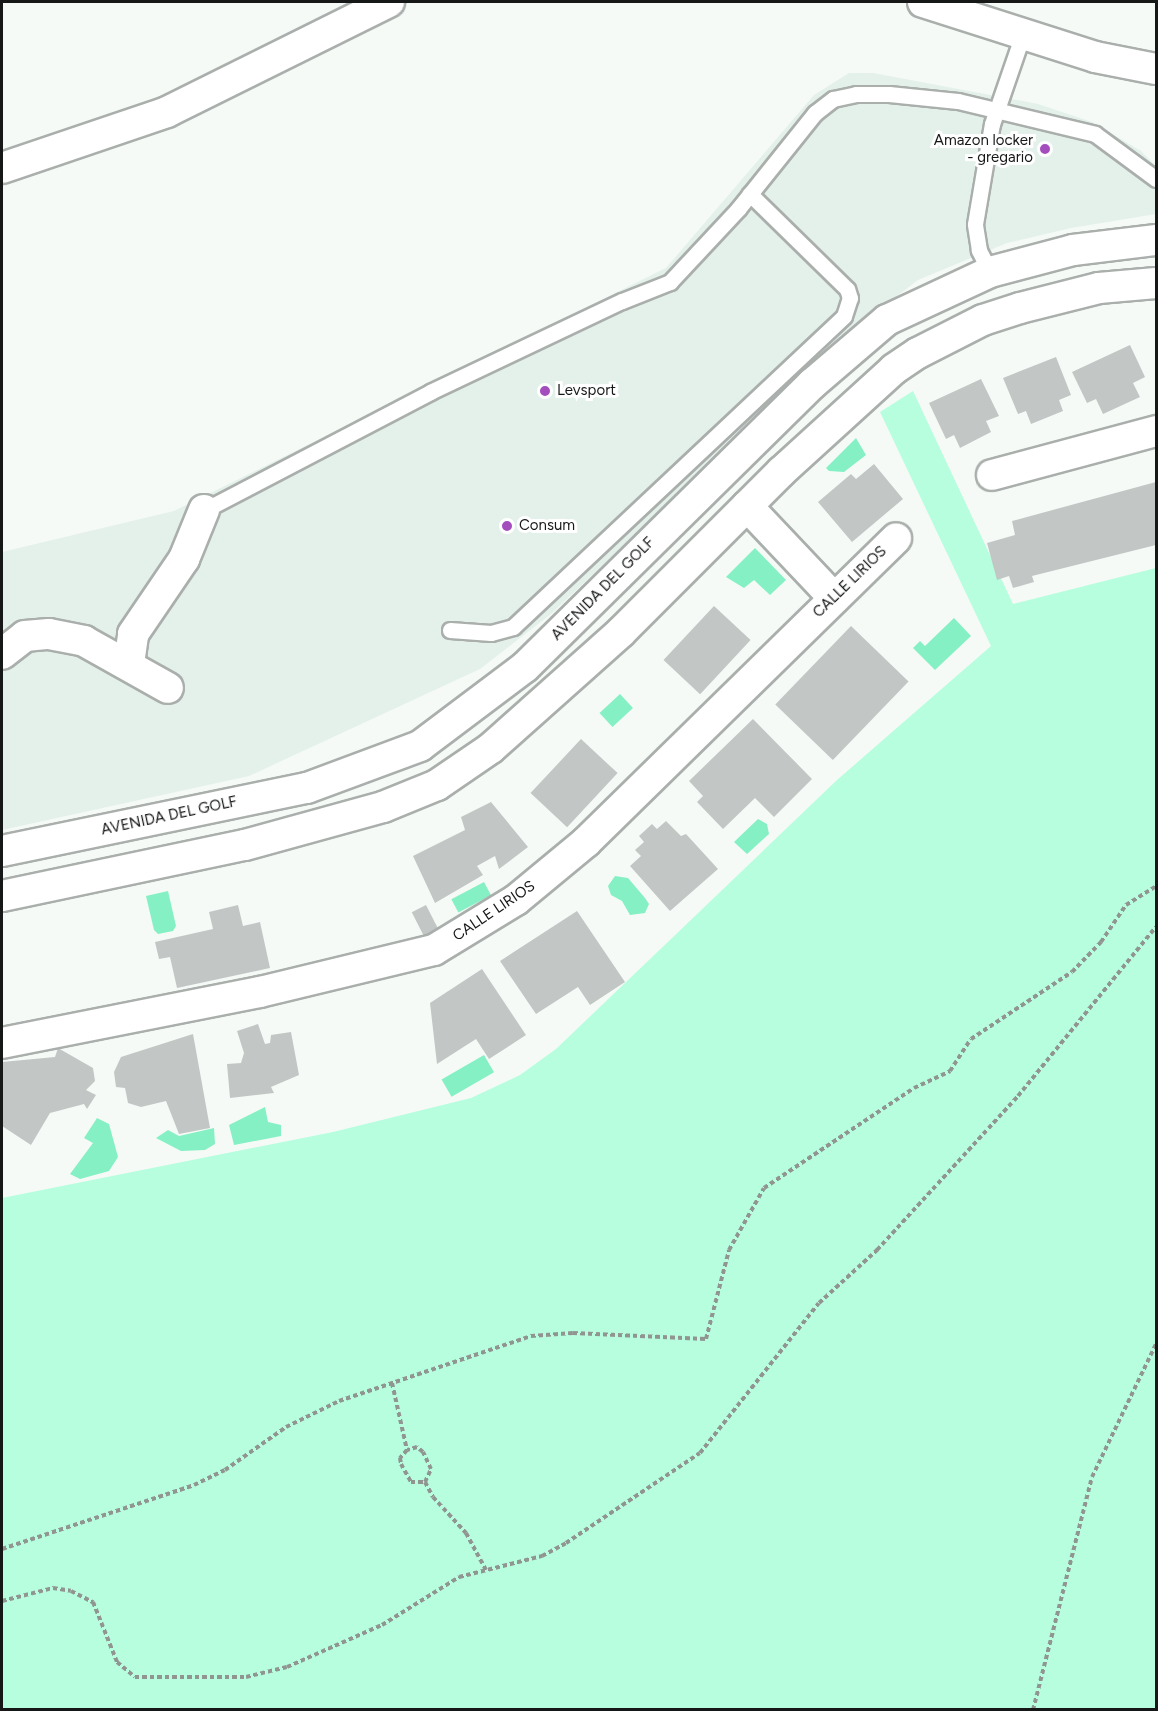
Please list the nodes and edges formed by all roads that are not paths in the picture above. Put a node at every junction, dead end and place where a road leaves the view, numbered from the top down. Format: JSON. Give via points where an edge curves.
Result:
{"nodes":[{"id":1,"x":389,"y":2,"type":"edge"},
{"id":2,"x":923,"y":2,"type":"edge"},
{"id":3,"x":1023,"y":34,"type":"junction"},
{"id":4,"x":1156,"y":69,"type":"edge"},
{"id":5,"x":996,"y":111,"type":"junction"},
{"id":6,"x":2,"y":168,"type":"edge"},
{"id":7,"x":1156,"y":179,"type":"edge"},
{"id":8,"x":750,"y":194,"type":"junction"},
{"id":9,"x":1156,"y":240,"type":"edge"},
{"id":10,"x":990,"y":272,"type":"junction"},
{"id":11,"x":1156,"y":283,"type":"edge"},
{"id":12,"x":1156,"y":430,"type":"edge"},
{"id":13,"x":992,"y":475,"type":"dead end"},
{"id":14,"x":747,"y":506,"type":"junction"},
{"id":15,"x":196,"y":514,"type":"joint"},
{"id":16,"x":896,"y":538,"type":"dead end"},
{"id":17,"x":834,"y":598,"type":"junction"},
{"id":18,"x":450,"y":630,"type":"dead end"},
{"id":19,"x":2,"y":654,"type":"edge"},
{"id":20,"x":129,"y":664,"type":"junction"},
{"id":21,"x":168,"y":688,"type":"dead end"},
{"id":22,"x":2,"y":851,"type":"edge"},
{"id":23,"x":2,"y":896,"type":"edge"},
{"id":24,"x":2,"y":1043,"type":"edge"}],
"edges":[{"from":1,"to":6,"type":"street","via":[[168,112]]},
{"from":2,"to":3,"type":"street"},
{"from":3,"to":4,"type":"street","via":[[1095,57]]},
{"from":3,"to":5,"type":"lane"},
{"from":5,"to":7,"type":"lane","via":[[1095,134]]},
{"from":5,"to":8,"type":"lane","via":[[958,101],[889,94],[833,99],[814,113]]},
{"from":5,"to":10,"type":"lane","via":[[975,224],[979,250]]},
{"from":8,"to":15,"type":"lane","via":[[670,282],[430,392]]},
{"from":8,"to":18,"type":"lane","via":[[847,289],[850,298],[844,316],[513,627],[491,633]]},
{"from":9,"to":10,"type":"street","name":"AVENIDA DEL GOLF","via":[[1073,250]]},
{"from":10,"to":22,"type":"street","name":"AVENIDA DEL GOLF","via":[[887,320],[812,384],[525,667],[420,746],[307,788]]},
{"from":11,"to":14,"type":"street","via":[[1099,288],[1050,299],[983,320],[945,337],[894,369]]},
{"from":12,"to":13,"type":"street"},
{"from":14,"to":17,"type":"street"},
{"from":14,"to":23,"type":"street","via":[[621,632],[491,748],[437,785],[383,807],[245,845]]},
{"from":15,"to":20,"type":"street","via":[[184,560],[133,634]]},
{"from":16,"to":17,"type":"street","name":"CALLE LIRIOS"},
{"from":17,"to":24,"type":"street","name":"CALLE LIRIOS","via":[[586,842],[516,900],[434,950],[260,992]]},
{"from":19,"to":20,"type":"street","via":[[25,636],[49,634],[84,641]]},
{"from":20,"to":21,"type":"street"}]}
